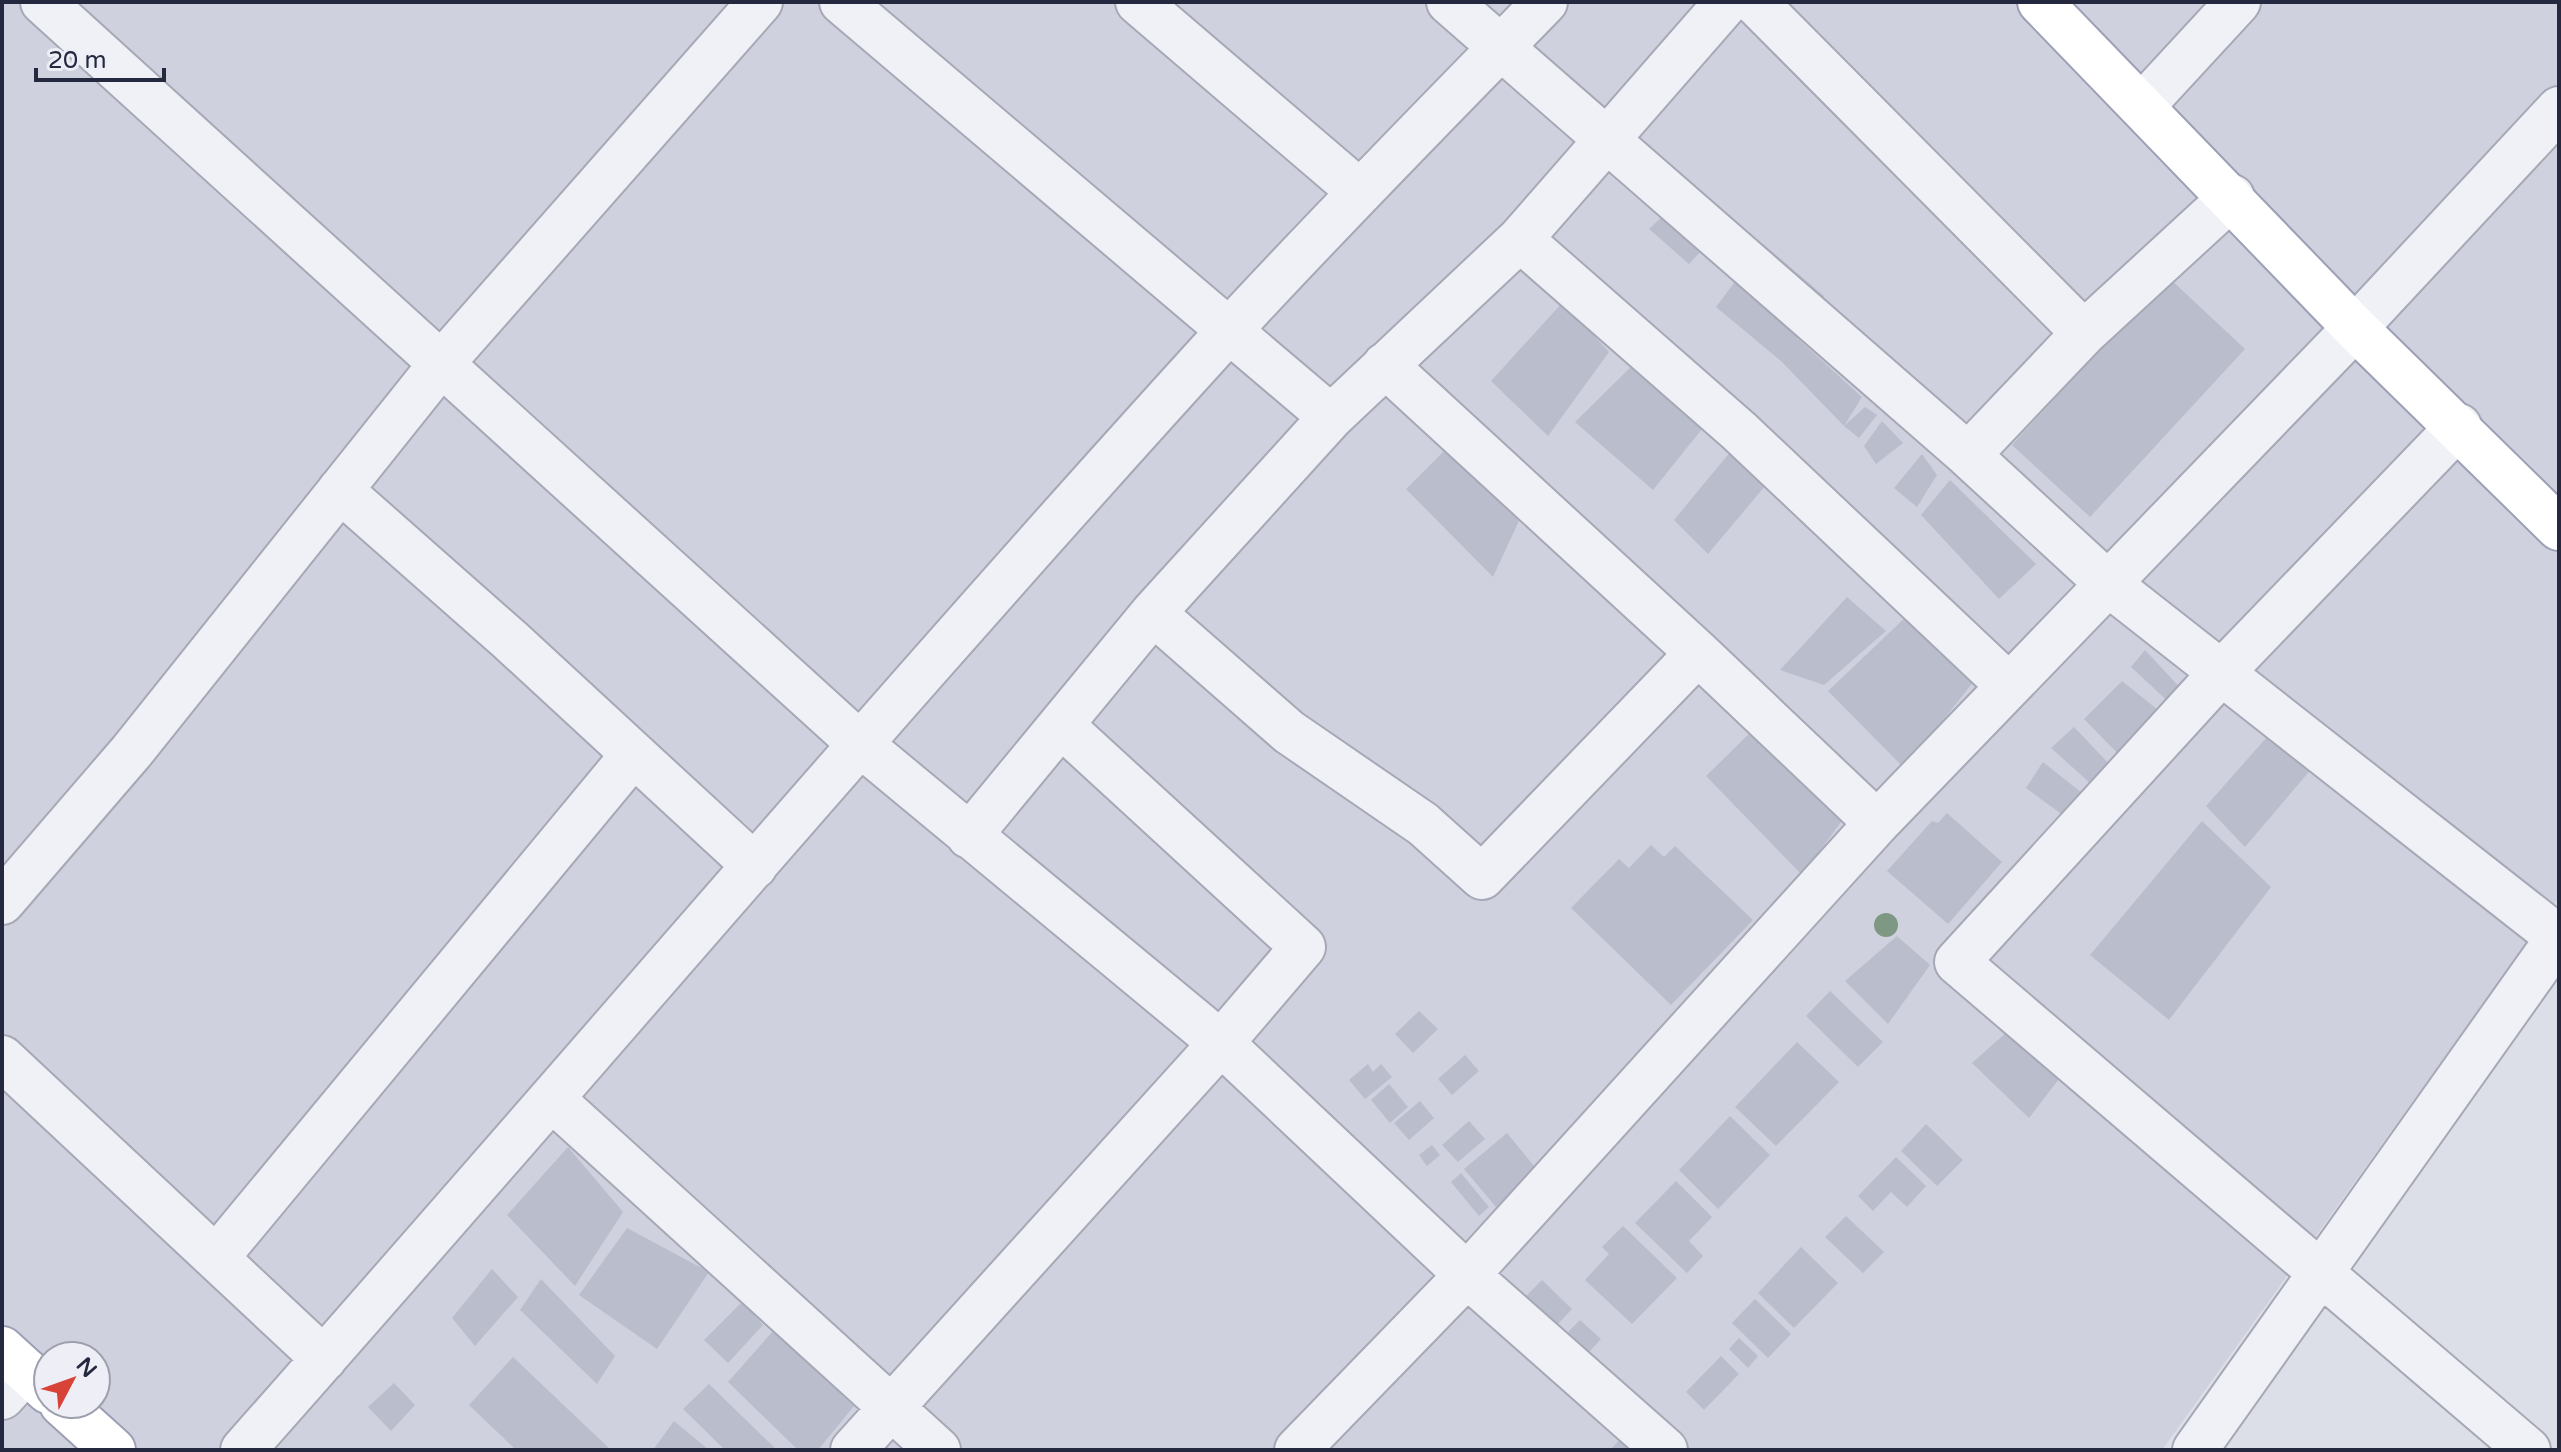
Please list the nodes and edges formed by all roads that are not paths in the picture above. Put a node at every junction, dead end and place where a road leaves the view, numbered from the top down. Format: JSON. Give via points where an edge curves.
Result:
{"nodes":[{"id":1,"x":43,"y":2,"type":"edge"},
{"id":2,"x":760,"y":2,"type":"edge"},
{"id":3,"x":842,"y":2,"type":"edge"},
{"id":4,"x":1449,"y":2,"type":"edge"},
{"id":5,"x":1545,"y":2,"type":"edge"},
{"id":6,"x":1727,"y":2,"type":"edge"},
{"id":7,"x":1755,"y":2,"type":"edge"},
{"id":8,"x":2040,"y":2,"type":"edge"},
{"id":9,"x":2238,"y":2,"type":"edge"},
{"id":10,"x":1148,"y":5,"type":"edge"},
{"id":11,"x":1501,"y":47,"type":"junction"},
{"id":12,"x":2142,"y":106,"type":"junction"},
{"id":13,"x":2559,"y":109,"type":"edge"},
{"id":14,"x":1607,"y":140,"type":"junction"},
{"id":15,"x":1360,"y":192,"type":"junction"},
{"id":16,"x":2232,"y":197,"type":"junction"},
{"id":17,"x":1520,"y":239,"type":"junction"},
{"id":18,"x":2355,"y":328,"type":"junction"},
{"id":19,"x":1228,"y":332,"type":"junction"},
{"id":20,"x":2084,"y":333,"type":"junction"},
{"id":21,"x":441,"y":364,"type":"junction"},
{"id":22,"x":1385,"y":365,"type":"junction"},
{"id":23,"x":1331,"y":417,"type":"junction"},
{"id":24,"x":2459,"y":426,"type":"junction"},
{"id":25,"x":1968,"y":455,"type":"junction"},
{"id":26,"x":340,"y":490,"type":"junction"},
{"id":27,"x":2559,"y":528,"type":"edge"},
{"id":28,"x":2106,"y":582,"type":"junction"},
{"id":29,"x":1153,"y":613,"type":"junction"},
{"id":30,"x":1698,"y":653,"type":"junction"},
{"id":31,"x":2223,"y":671,"type":"junction"},
{"id":32,"x":2008,"y":685,"type":"junction"},
{"id":33,"x":1061,"y":725,"type":"junction"},
{"id":34,"x":860,"y":744,"type":"junction"},
{"id":35,"x":633,"y":755,"type":"junction"},
{"id":36,"x":1877,"y":823,"type":"junction"},
{"id":37,"x":969,"y":836,"type":"junction"},
{"id":38,"x":755,"y":866,"type":"junction"},
{"id":39,"x":2,"y":902,"type":"edge"},
{"id":40,"x":2559,"y":937,"type":"edge"},
{"id":41,"x":1221,"y":1043,"type":"junction"},
{"id":42,"x":2,"y":1058,"type":"edge"},
{"id":43,"x":553,"y":1100,"type":"junction"},
{"id":44,"x":216,"y":1258,"type":"junction"},
{"id":45,"x":2322,"y":1274,"type":"junction"},
{"id":46,"x":1467,"y":1275,"type":"junction"},
{"id":47,"x":324,"y":1359,"type":"junction"},
{"id":48,"x":891,"y":1406,"type":"junction"},
{"id":49,"x":80,"y":1420,"type":"edge"},
{"id":50,"x":113,"y":1450,"type":"edge"},
{"id":51,"x":243,"y":1450,"type":"edge"},
{"id":52,"x":853,"y":1450,"type":"edge"},
{"id":53,"x":938,"y":1450,"type":"edge"},
{"id":54,"x":1297,"y":1450,"type":"edge"},
{"id":55,"x":1665,"y":1450,"type":"edge"},
{"id":56,"x":2195,"y":1450,"type":"edge"},
{"id":57,"x":2528,"y":1450,"type":"edge"}],
"edges":[{"from":1,"to":21,"type":"street"},
{"from":2,"to":21,"type":"street"},
{"from":3,"to":19,"type":"street"},
{"from":4,"to":11,"type":"street"},
{"from":5,"to":11,"type":"street"},
{"from":6,"to":14,"type":"street"},
{"from":7,"to":20,"type":"street"},
{"from":8,"to":12,"type":"main road"},
{"from":9,"to":12,"type":"street"},
{"from":10,"to":15,"type":"street"},
{"from":11,"to":14,"type":"street"},
{"from":11,"to":15,"type":"street"},
{"from":12,"to":16,"type":"main road"},
{"from":13,"to":18,"type":"street"},
{"from":14,"to":17,"type":"street"},
{"from":14,"to":25,"type":"street"},
{"from":15,"to":19,"type":"street"},
{"from":16,"to":18,"type":"main road"},
{"from":16,"to":20,"type":"street"},
{"from":17,"to":22,"type":"street"},
{"from":17,"to":32,"type":"street","via":[[1739,431]]},
{"from":18,"to":24,"type":"main road"},
{"from":18,"to":28,"type":"street"},
{"from":19,"to":23,"type":"street"},
{"from":19,"to":34,"type":"street"},
{"from":20,"to":25,"type":"street"},
{"from":21,"to":26,"type":"street"},
{"from":21,"to":34,"type":"street"},
{"from":22,"to":23,"type":"street"},
{"from":22,"to":30,"type":"street"},
{"from":23,"to":29,"type":"street"},
{"from":24,"to":27,"type":"main road"},
{"from":24,"to":31,"type":"street"},
{"from":25,"to":28,"type":"street"},
{"from":26,"to":35,"type":"street"},
{"from":26,"to":39,"type":"street","via":[[132,751]]},
{"from":28,"to":31,"type":"street"},
{"from":28,"to":32,"type":"street"},
{"from":29,"to":30,"type":"street","via":[[1289,732],[1423,824],[1482,877]]},
{"from":29,"to":33,"type":"street"},
{"from":30,"to":36,"type":"street"},
{"from":31,"to":40,"type":"street"},
{"from":31,"to":45,"type":"street","via":[[1957,962]]},
{"from":32,"to":36,"type":"street"},
{"from":33,"to":37,"type":"street"},
{"from":33,"to":41,"type":"street","via":[[1303,947]]},
{"from":34,"to":37,"type":"street"},
{"from":34,"to":38,"type":"street"},
{"from":35,"to":38,"type":"street"},
{"from":35,"to":44,"type":"street"},
{"from":36,"to":46,"type":"street"},
{"from":37,"to":41,"type":"street"},
{"from":38,"to":43,"type":"street"},
{"from":40,"to":45,"type":"street"},
{"from":41,"to":46,"type":"street"},
{"from":41,"to":48,"type":"street"},
{"from":42,"to":44,"type":"street"},
{"from":43,"to":47,"type":"street"},
{"from":43,"to":48,"type":"street"},
{"from":44,"to":47,"type":"street"},
{"from":45,"to":56,"type":"street"},
{"from":45,"to":57,"type":"street"},
{"from":46,"to":54,"type":"street"},
{"from":46,"to":55,"type":"street"},
{"from":47,"to":51,"type":"street"},
{"from":48,"to":52,"type":"street"},
{"from":48,"to":53,"type":"street"},
{"from":49,"to":50,"type":"main road"}]}
